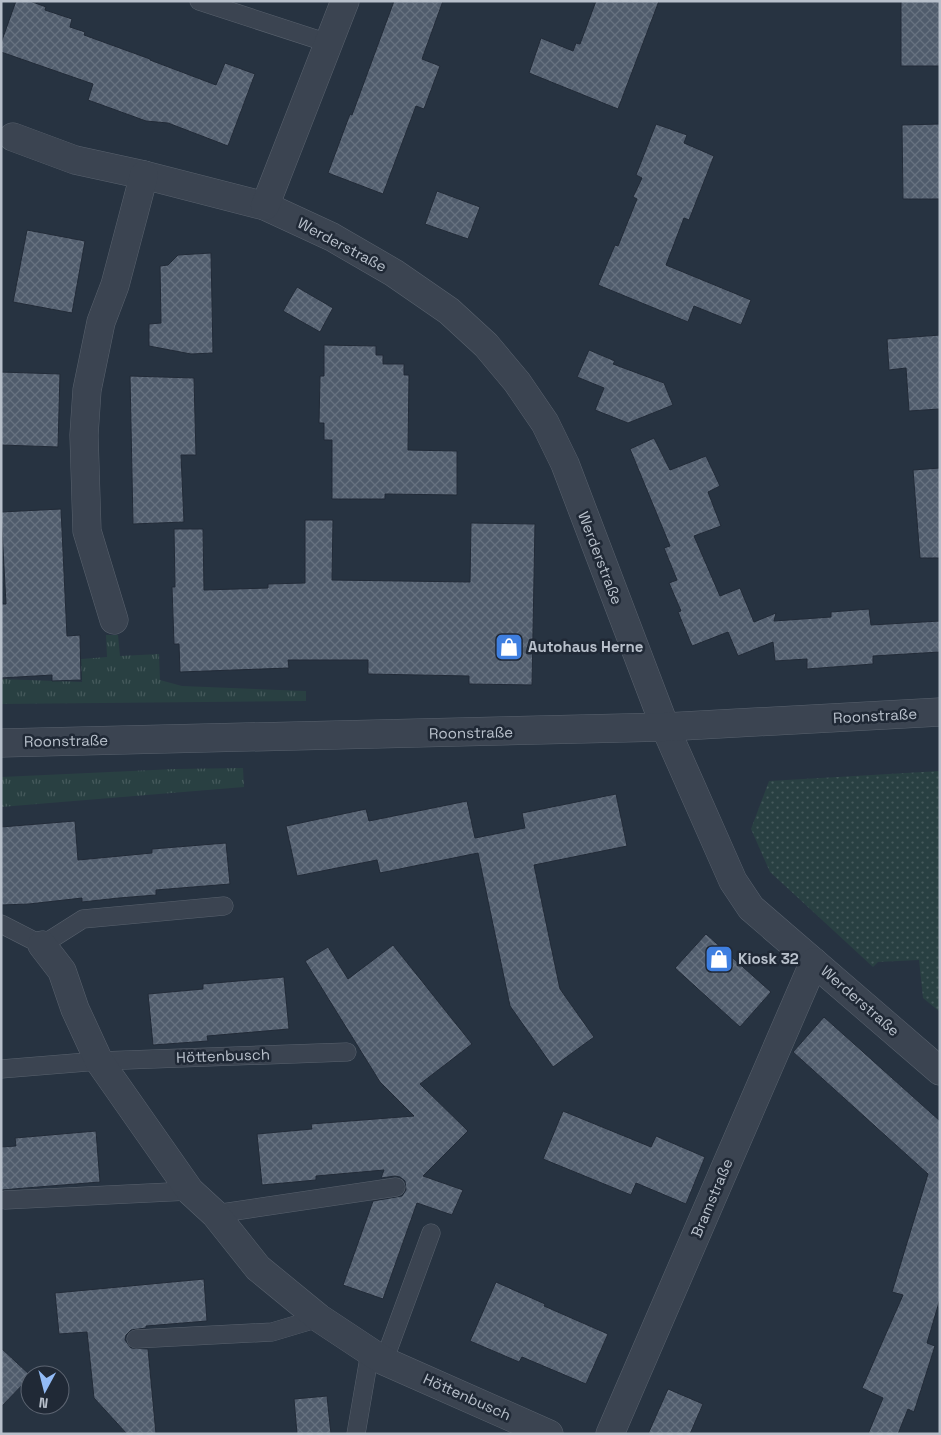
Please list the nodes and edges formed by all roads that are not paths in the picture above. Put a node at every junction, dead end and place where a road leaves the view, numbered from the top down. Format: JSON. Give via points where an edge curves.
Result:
{"nodes":[{"id":1,"x":199,"y":1,"type":"edge"},
{"id":2,"x":345,"y":1,"type":"edge"},
{"id":3,"x":328,"y":43,"type":"junction"},
{"id":4,"x":7,"y":143,"type":"edge"},
{"id":5,"x":144,"y":175,"type":"junction"},
{"id":6,"x":265,"y":206,"type":"junction"},
{"id":7,"x":114,"y":620,"type":"dead end"},
{"id":8,"x":940,"y":712,"type":"edge"},
{"id":9,"x":665,"y":727,"type":"junction"},
{"id":10,"x":1,"y":743,"type":"edge"},
{"id":11,"x":224,"y":906,"type":"dead end"},
{"id":12,"x":1,"y":924,"type":"edge"},
{"id":13,"x":42,"y":946,"type":"junction"},
{"id":14,"x":814,"y":962,"type":"junction"},
{"id":15,"x":347,"y":1052,"type":"dead end"},
{"id":16,"x":99,"y":1061,"type":"junction"},
{"id":17,"x":1,"y":1069,"type":"edge"},
{"id":18,"x":940,"y":1071,"type":"edge"},
{"id":19,"x":396,"y":1187,"type":"dead end"},
{"id":20,"x":190,"y":1190,"type":"junction"},
{"id":21,"x":5,"y":1200,"type":"dead end"},
{"id":22,"x":215,"y":1214,"type":"junction"},
{"id":23,"x":430,"y":1233,"type":"dead end"},
{"id":24,"x":320,"y":1318,"type":"junction"},
{"id":25,"x":136,"y":1339,"type":"dead end"},
{"id":26,"x":377,"y":1356,"type":"junction"},
{"id":27,"x":356,"y":1434,"type":"edge"},
{"id":28,"x":549,"y":1434,"type":"edge"},
{"id":29,"x":610,"y":1434,"type":"edge"}],
"edges":[{"from":1,"to":3,"type":"lane"},
{"from":2,"to":3,"type":"street"},
{"from":3,"to":6,"type":"street"},
{"from":4,"to":5,"type":"street","name":"Werderstraße"},
{"from":5,"to":6,"type":"street","name":"Werderstraße"},
{"from":5,"to":7,"type":"street","via":[[115,286],[101,322],[86,390],[87,531]]},
{"from":6,"to":9,"type":"street","name":"Werderstraße","via":[[332,237],[394,273],[448,311],[486,345],[517,382],[545,423],[565,464]]},
{"from":8,"to":9,"type":"street","name":"Roonstraße"},
{"from":9,"to":10,"type":"street","name":"Roonstraße"},
{"from":9,"to":14,"type":"street","name":"Werderstraße","via":[[733,881],[751,908]]},
{"from":11,"to":13,"type":"lane","via":[[82,919]]},
{"from":12,"to":13,"type":"lane","name":"Höttenbusch"},
{"from":13,"to":16,"type":"street","name":"Höttenbusch","via":[[62,970],[74,1009]]},
{"from":14,"to":18,"type":"street","name":"Werderstraße"},
{"from":14,"to":29,"type":"street","name":"Bramstraße"},
{"from":15,"to":16,"type":"lane","name":"Höttenbusch"},
{"from":16,"to":17,"type":"lane","name":"Höttenbusch"},
{"from":16,"to":20,"type":"street","name":"Höttenbusch"},
{"from":19,"to":22,"type":"lane"},
{"from":20,"to":21,"type":"lane"},
{"from":20,"to":22,"type":"street","name":"Höttenbusch"},
{"from":22,"to":24,"type":"street","name":"Höttenbusch","via":[[258,1268]]},
{"from":23,"to":26,"type":"lane"},
{"from":24,"to":25,"type":"lane","via":[[272,1332]]},
{"from":24,"to":26,"type":"street","name":"Höttenbusch"},
{"from":26,"to":27,"type":"lane"},
{"from":26,"to":28,"type":"street","name":"Höttenbusch"}]}
